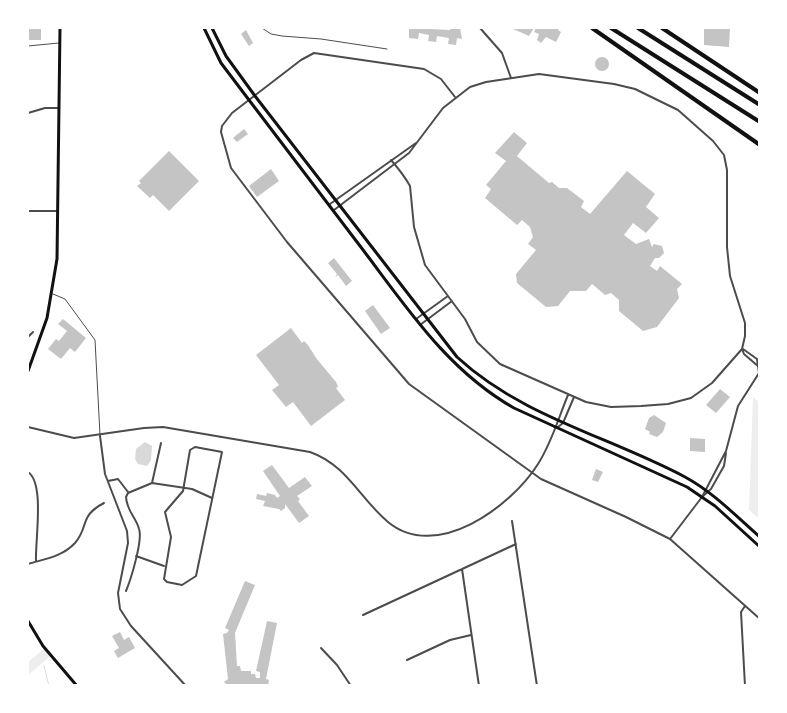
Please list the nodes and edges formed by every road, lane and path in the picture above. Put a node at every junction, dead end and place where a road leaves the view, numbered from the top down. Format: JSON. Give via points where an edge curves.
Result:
{"nodes":[{"id":1,"x":60,"y":28,"type":"edge"},
{"id":2,"x":204,"y":28,"type":"edge"},
{"id":3,"x":212,"y":28,"type":"edge"},
{"id":4,"x":262,"y":28,"type":"edge"},
{"id":5,"x":480,"y":28,"type":"edge"},
{"id":6,"x":592,"y":28,"type":"edge"},
{"id":7,"x":611,"y":28,"type":"edge"},
{"id":8,"x":638,"y":28,"type":"edge"},
{"id":9,"x":662,"y":28,"type":"edge"},
{"id":10,"x":60,"y":42,"type":"junction"},
{"id":11,"x":28,"y":46,"type":"edge"},
{"id":12,"x":386,"y":49,"type":"dead end"},
{"id":13,"x":511,"y":79,"type":"junction"},
{"id":14,"x":760,"y":93,"type":"edge"},
{"id":15,"x":255,"y":96,"type":"junction"},
{"id":16,"x":455,"y":97,"type":"junction"},
{"id":17,"x":248,"y":100,"type":"junction"},
{"id":18,"x":760,"y":105,"type":"edge"},
{"id":19,"x":58,"y":108,"type":"junction"},
{"id":20,"x":28,"y":113,"type":"edge"},
{"id":21,"x":760,"y":122,"type":"edge"},
{"id":22,"x":418,"y":142,"type":"junction"},
{"id":23,"x":760,"y":145,"type":"edge"},
{"id":24,"x":391,"y":160,"type":"junction"},
{"id":25,"x":395,"y":164,"type":"junction"},
{"id":26,"x":336,"y":201,"type":"junction"},
{"id":27,"x":330,"y":205,"type":"junction"},
{"id":28,"x":340,"y":206,"type":"junction"},
{"id":29,"x":59,"y":210,"type":"junction"},
{"id":30,"x":334,"y":210,"type":"junction"},
{"id":31,"x":28,"y":211,"type":"edge"},
{"id":32,"x":53,"y":294,"type":"junction"},
{"id":33,"x":448,"y":296,"type":"junction"},
{"id":34,"x":452,"y":301,"type":"junction"},
{"id":35,"x":422,"y":315,"type":"junction"},
{"id":36,"x":416,"y":319,"type":"junction"},
{"id":37,"x":426,"y":320,"type":"junction"},
{"id":38,"x":420,"y":325,"type":"junction"},
{"id":39,"x":33,"y":332,"type":"dead end"},
{"id":40,"x":28,"y":337,"type":"edge"},
{"id":41,"x":742,"y":349,"type":"junction"},
{"id":42,"x":759,"y":368,"type":"edge"},
{"id":43,"x":28,"y":371,"type":"edge"},
{"id":44,"x":568,"y":395,"type":"junction"},
{"id":45,"x":574,"y":397,"type":"junction"},
{"id":46,"x":556,"y":420,"type":"junction"},
{"id":47,"x":563,"y":423,"type":"junction"},
{"id":48,"x":28,"y":427,"type":"edge"},
{"id":49,"x":556,"y":428,"type":"junction"},
{"id":50,"x":100,"y":436,"type":"junction"},
{"id":51,"x":161,"y":443,"type":"dead end"},
{"id":52,"x":726,"y":451,"type":"junction"},
{"id":53,"x":28,"y":472,"type":"edge"},
{"id":54,"x":532,"y":473,"type":"junction"},
{"id":55,"x":108,"y":481,"type":"junction"},
{"id":56,"x":152,"y":483,"type":"junction"},
{"id":57,"x":183,"y":488,"type":"junction"},
{"id":58,"x":704,"y":490,"type":"junction"},
{"id":59,"x":128,"y":493,"type":"junction"},
{"id":60,"x":708,"y":493,"type":"junction"},
{"id":61,"x":702,"y":496,"type":"junction"},
{"id":62,"x":213,"y":498,"type":"junction"},
{"id":63,"x":104,"y":503,"type":"dead end"},
{"id":64,"x":512,"y":522,"type":"dead end"},
{"id":65,"x":760,"y":537,"type":"edge"},
{"id":66,"x":670,"y":539,"type":"junction"},
{"id":67,"x":516,"y":544,"type":"junction"},
{"id":68,"x":760,"y":547,"type":"edge"},
{"id":69,"x":136,"y":556,"type":"junction"},
{"id":70,"x":36,"y":561,"type":"junction"},
{"id":71,"x":28,"y":564,"type":"edge"},
{"id":72,"x":165,"y":567,"type":"junction"},
{"id":73,"x":462,"y":569,"type":"junction"},
{"id":74,"x":126,"y":591,"type":"dead end"},
{"id":75,"x":745,"y":606,"type":"junction"},
{"id":76,"x":363,"y":615,"type":"dead end"},
{"id":77,"x":760,"y":619,"type":"edge"},
{"id":78,"x":28,"y":621,"type":"edge"},
{"id":79,"x":471,"y":635,"type":"junction"},
{"id":80,"x":321,"y":648,"type":"dead end"},
{"id":81,"x":407,"y":660,"type":"dead end"},
{"id":82,"x":77,"y":686,"type":"edge"},
{"id":83,"x":186,"y":686,"type":"edge"},
{"id":84,"x":350,"y":686,"type":"edge"},
{"id":85,"x":479,"y":686,"type":"edge"},
{"id":86,"x":536,"y":686,"type":"edge"},
{"id":87,"x":745,"y":686,"type":"edge"}],
"edges":[{"from":1,"to":10,"type":"main road"},
{"from":2,"to":17,"type":"main road","via":[[221,63]]},
{"from":3,"to":15,"type":"main road","via":[[226,56]]},
{"from":4,"to":12,"type":"lane","via":[[282,36]]},
{"from":5,"to":13,"type":"street","via":[[502,53]]},
{"from":6,"to":23,"type":"highway"},
{"from":7,"to":21,"type":"highway"},
{"from":8,"to":18,"type":"highway"},
{"from":9,"to":14,"type":"highway"},
{"from":10,"to":11,"type":"lane"},
{"from":10,"to":19,"type":"main road"},
{"from":13,"to":16,"type":"street","via":[[477,85]]},
{"from":13,"to":41,"type":"street","via":[[539,74],[635,90],[678,110],[718,146],[727,165],[726,243],[730,276],[745,323]]},
{"from":15,"to":16,"type":"street","via":[[301,60],[317,52],[424,69],[441,79]]},
{"from":15,"to":17,"type":"street"},
{"from":15,"to":26,"type":"main road"},
{"from":16,"to":22,"type":"street","via":[[435,117]]},
{"from":17,"to":27,"type":"main road"},
{"from":17,"to":54,"type":"street","via":[[222,126],[228,162],[287,242],[404,380]]},
{"from":19,"to":20,"type":"street"},
{"from":19,"to":29,"type":"main road"},
{"from":22,"to":24,"type":"street"},
{"from":22,"to":25,"type":"street"},
{"from":24,"to":25,"type":"street"},
{"from":24,"to":26,"type":"street"},
{"from":25,"to":28,"type":"street"},
{"from":25,"to":33,"type":"street","via":[[410,186],[421,256]]},
{"from":26,"to":27,"type":"street"},
{"from":26,"to":28,"type":"main road"},
{"from":27,"to":30,"type":"main road"},
{"from":28,"to":30,"type":"street"},
{"from":28,"to":35,"type":"main road"},
{"from":29,"to":31,"type":"street"},
{"from":29,"to":32,"type":"main road"},
{"from":30,"to":36,"type":"main road"},
{"from":32,"to":43,"type":"main road"},
{"from":32,"to":50,"type":"lane","via":[[65,299],[95,340]]},
{"from":33,"to":34,"type":"street"},
{"from":33,"to":35,"type":"street"},
{"from":34,"to":37,"type":"street"},
{"from":34,"to":44,"type":"street","via":[[477,342],[493,359]]},
{"from":35,"to":36,"type":"street"},
{"from":35,"to":37,"type":"main road"},
{"from":36,"to":38,"type":"main road"},
{"from":37,"to":38,"type":"street"},
{"from":37,"to":46,"type":"main road","via":[[456,357],[485,381]]},
{"from":38,"to":49,"type":"main road","via":[[452,362],[480,386],[514,408]]},
{"from":39,"to":40,"type":"street"},
{"from":41,"to":42,"type":"street"},
{"from":41,"to":42,"type":"street","via":[[755,356]]},
{"from":41,"to":45,"type":"street","via":[[705,389],[679,402],[620,407],[597,405]]},
{"from":42,"to":52,"type":"street","via":[[738,406]]},
{"from":44,"to":45,"type":"street"},
{"from":44,"to":46,"type":"street"},
{"from":45,"to":47,"type":"street"},
{"from":46,"to":47,"type":"main road"},
{"from":46,"to":49,"type":"street"},
{"from":47,"to":49,"type":"street"},
{"from":47,"to":58,"type":"main road","via":[[675,472]]},
{"from":48,"to":50,"type":"street","via":[[71,438]]},
{"from":49,"to":54,"type":"street"},
{"from":49,"to":61,"type":"main road"},
{"from":50,"to":54,"type":"street","via":[[162,427],[310,452],[339,468],[388,523],[402,531],[424,536],[452,532],[486,515],[511,496]]},
{"from":50,"to":55,"type":"street"},
{"from":51,"to":56,"type":"street"},
{"from":52,"to":58,"type":"street"},
{"from":52,"to":60,"type":"street","via":[[721,472]]},
{"from":53,"to":70,"type":"street","via":[[34,478],[37,491]]},
{"from":54,"to":66,"type":"street"},
{"from":55,"to":59,"type":"street","via":[[118,479]]},
{"from":55,"to":83,"type":"street","via":[[127,531],[128,543],[118,593],[120,609],[131,626]]},
{"from":56,"to":57,"type":"street"},
{"from":56,"to":59,"type":"street"},
{"from":57,"to":62,"type":"street"},
{"from":57,"to":62,"type":"street","via":[[190,450],[195,447],[222,452]]},
{"from":57,"to":72,"type":"street","via":[[165,510],[171,538]]},
{"from":58,"to":60,"type":"main road"},
{"from":58,"to":61,"type":"street"},
{"from":59,"to":69,"type":"street","via":[[125,498],[128,510],[140,533]]},
{"from":60,"to":61,"type":"street"},
{"from":60,"to":65,"type":"main road"},
{"from":61,"to":66,"type":"street"},
{"from":61,"to":68,"type":"main road"},
{"from":62,"to":72,"type":"street","via":[[196,576],[182,585],[167,582]]},
{"from":63,"to":70,"type":"street","via":[[90,512],[72,546],[52,558]]},
{"from":64,"to":67,"type":"street"},
{"from":66,"to":75,"type":"street"},
{"from":67,"to":73,"type":"street"},
{"from":67,"to":86,"type":"street"},
{"from":69,"to":72,"type":"street"},
{"from":69,"to":74,"type":"street"},
{"from":70,"to":71,"type":"street"},
{"from":73,"to":76,"type":"street"},
{"from":73,"to":79,"type":"street"},
{"from":75,"to":77,"type":"street"},
{"from":75,"to":87,"type":"street","via":[[741,612]]},
{"from":78,"to":82,"type":"main road","via":[[51,656]]},
{"from":79,"to":81,"type":"street","via":[[450,640]]},
{"from":79,"to":85,"type":"street"},
{"from":80,"to":84,"type":"street"}]}
